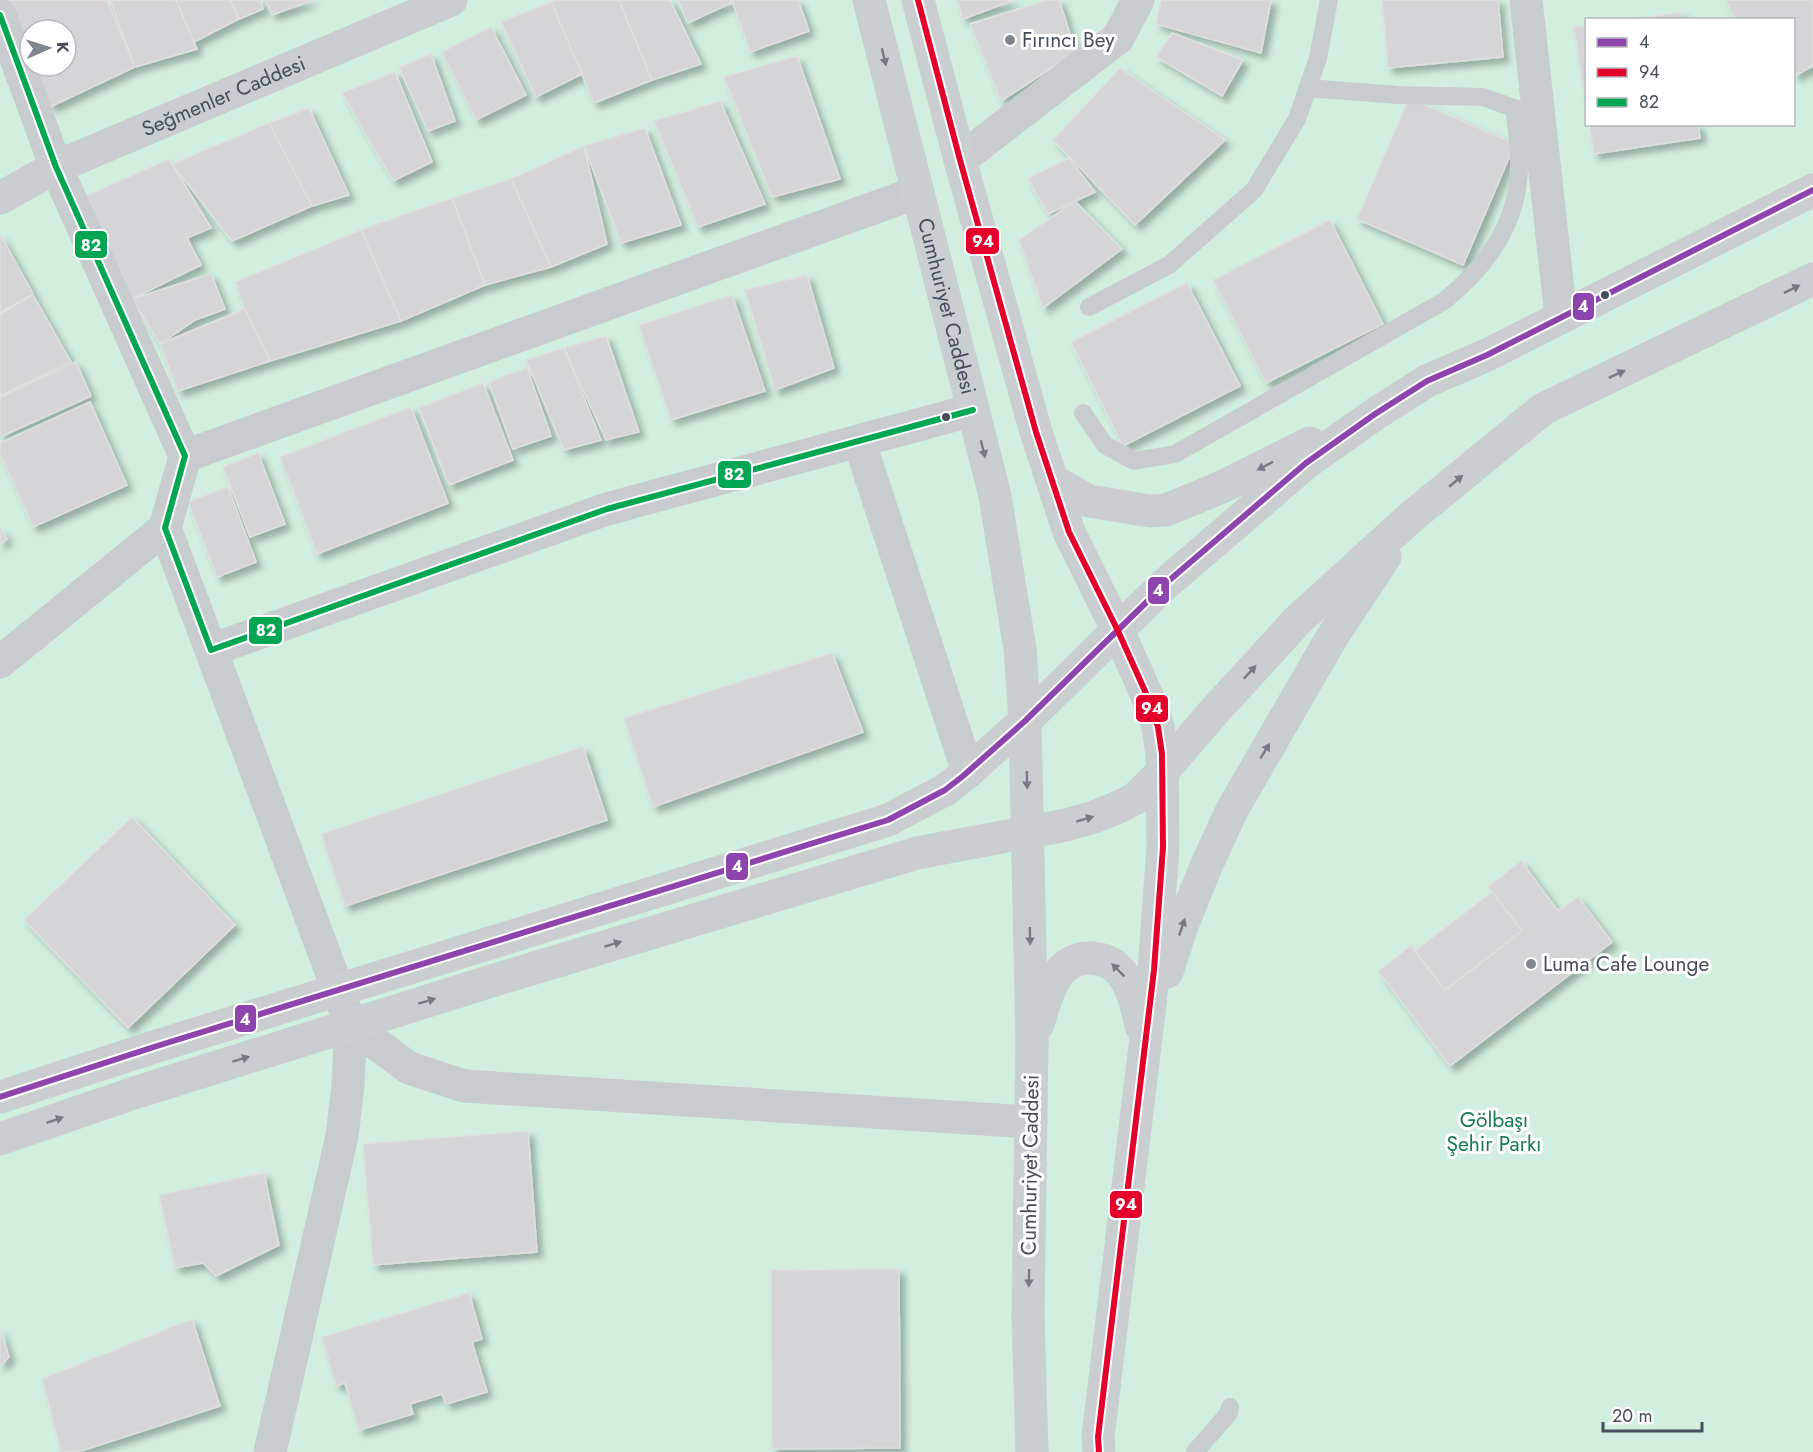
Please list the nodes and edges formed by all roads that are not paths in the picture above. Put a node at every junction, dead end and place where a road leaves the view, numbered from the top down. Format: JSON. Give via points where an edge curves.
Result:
{"nodes":[{"id":1,"x":451,"y":0,"type":"edge"},
{"id":2,"x":869,"y":0,"type":"edge"},
{"id":3,"x":918,"y":0,"type":"edge"},
{"id":4,"x":1138,"y":0,"type":"edge"},
{"id":5,"x":1329,"y":0,"type":"edge"},
{"id":6,"x":1526,"y":0,"type":"edge"},
{"id":7,"x":0,"y":15,"type":"edge"},
{"id":8,"x":1308,"y":88,"type":"junction"},
{"id":9,"x":1527,"y":113,"type":"junction"},
{"id":10,"x":960,"y":160,"type":"junction"},
{"id":11,"x":56,"y":167,"type":"junction"},
{"id":12,"x":1813,"y":189,"type":"edge"},
{"id":13,"x":918,"y":192,"type":"junction"},
{"id":14,"x":0,"y":198,"type":"edge"},
{"id":15,"x":1813,"y":279,"type":"edge"},
{"id":16,"x":1089,"y":307,"type":"dead end"},
{"id":17,"x":1561,"y":317,"type":"junction"},
{"id":18,"x":973,"y":410,"type":"junction"},
{"id":19,"x":1083,"y":413,"type":"dead end"},
{"id":20,"x":1375,"y":414,"type":"junction"},
{"id":21,"x":859,"y":441,"type":"junction"},
{"id":22,"x":185,"y":456,"type":"junction"},
{"id":23,"x":1052,"y":480,"type":"junction"},
{"id":24,"x":1410,"y":518,"type":"junction"},
{"id":25,"x":165,"y":528,"type":"junction"},
{"id":26,"x":1118,"y":631,"type":"junction"},
{"id":27,"x":211,"y":650,"type":"junction"},
{"id":28,"x":0,"y":662,"type":"edge"},
{"id":29,"x":1025,"y":722,"type":"junction"},
{"id":30,"x":1163,"y":771,"type":"junction"},
{"id":31,"x":968,"y":772,"type":"junction"},
{"id":32,"x":1028,"y":833,"type":"junction"},
{"id":33,"x":338,"y":990,"type":"junction"},
{"id":34,"x":351,"y":1025,"type":"junction"},
{"id":35,"x":1032,"y":1042,"type":"junction"},
{"id":36,"x":1145,"y":1043,"type":"junction"},
{"id":37,"x":0,"y":1097,"type":"edge"},
{"id":38,"x":1031,"y":1122,"type":"junction"},
{"id":39,"x":0,"y":1139,"type":"edge"},
{"id":40,"x":1230,"y":1407,"type":"dead end"},
{"id":41,"x":270,"y":1452,"type":"edge"},
{"id":42,"x":1032,"y":1452,"type":"edge"},
{"id":43,"x":1099,"y":1452,"type":"edge"},
{"id":44,"x":1195,"y":1452,"type":"edge"}],
"edges":[{"from":1,"to":11,"type":"main road","name":"Seğmenler Caddesi"},
{"from":2,"to":13,"type":"main road","name":"Cumhuriyet Caddesi","one_way":true},
{"from":3,"to":10,"type":"main road"},
{"from":4,"to":10,"type":"street","via":[[1118,39]]},
{"from":5,"to":8,"type":"lane"},
{"from":6,"to":9,"type":"street"},
{"from":7,"to":11,"type":"street"},
{"from":8,"to":9,"type":"lane","via":[[1484,97]]},
{"from":8,"to":16,"type":"lane","via":[[1297,120],[1254,190],[1169,265]]},
{"from":9,"to":17,"type":"street"},
{"from":9,"to":19,"type":"lane","via":[[1518,182],[1502,234],[1479,269],[1444,301],[1175,454],[1134,461],[1105,445]]},
{"from":10,"to":23,"type":"main road"},
{"from":11,"to":14,"type":"main road","name":"Seğmenler Caddesi"},
{"from":11,"to":22,"type":"street"},
{"from":12,"to":17,"type":"main road"},
{"from":13,"to":18,"type":"main road","name":"Cumhuriyet Caddesi"},
{"from":13,"to":22,"type":"street"},
{"from":24,"to":15,"type":"main road","one_way":true,"via":[[1544,409]]},
{"from":17,"to":20,"type":"main road","via":[[1427,381]]},
{"from":18,"to":21,"type":"street"},
{"from":18,"to":29,"type":"main road","name":"Cumhuriyet Caddesi","one_way":true,"via":[[995,496],[1009,577]]},
{"from":20,"to":23,"type":"main road","one_way":true,"via":[[1166,510],[1150,512],[1089,501]]},
{"from":20,"to":26,"type":"main road","via":[[1306,463],[1158,590]]},
{"from":21,"to":27,"type":"street","via":[[607,509]]},
{"from":21,"to":31,"type":"street"},
{"from":22,"to":25,"type":"street"},
{"from":23,"to":26,"type":"main road","via":[[1069,532]]},
{"from":30,"to":24,"type":"main road","one_way":true,"via":[[1297,621]]},
{"from":36,"to":24,"type":"main road","one_way":true,"via":[[1183,923],[1232,810],[1332,637]]},
{"from":25,"to":27,"type":"street"},
{"from":25,"to":28,"type":"street"},
{"from":26,"to":29,"type":"main road"},
{"from":26,"to":30,"type":"main road","via":[[1158,727]]},
{"from":27,"to":33,"type":"street"},
{"from":29,"to":31,"type":"main road"},
{"from":29,"to":32,"type":"main road","name":"Cumhuriyet Caddesi","one_way":true},
{"from":32,"to":30,"type":"main road","one_way":true,"via":[[1118,807],[1137,798]]},
{"from":30,"to":36,"type":"main road","via":[[1163,847]]},
{"from":31,"to":33,"type":"main road","via":[[945,790],[888,819]]},
{"from":34,"to":32,"type":"main road","one_way":true,"via":[[917,852]]},
{"from":32,"to":35,"type":"main road","name":"Cumhuriyet Caddesi","one_way":true},
{"from":33,"to":34,"type":"street"},
{"from":33,"to":37,"type":"main road"},
{"from":34,"to":38,"type":"street","via":[[409,1068],[464,1086]]},
{"from":39,"to":34,"type":"main road","one_way":true},
{"from":34,"to":41,"type":"street","via":[[342,1136]]},
{"from":36,"to":35,"type":"main road","one_way":true,"via":[[1127,979],[1111,963],[1087,958],[1067,965],[1059,973]]},
{"from":35,"to":38,"type":"main road","name":"Cumhuriyet Caddesi"},
{"from":36,"to":43,"type":"main road"},
{"from":38,"to":42,"type":"main road","name":"Cumhuriyet Caddesi","one_way":true,"via":[[1028,1315]]},
{"from":40,"to":44,"type":"lane"}]}
